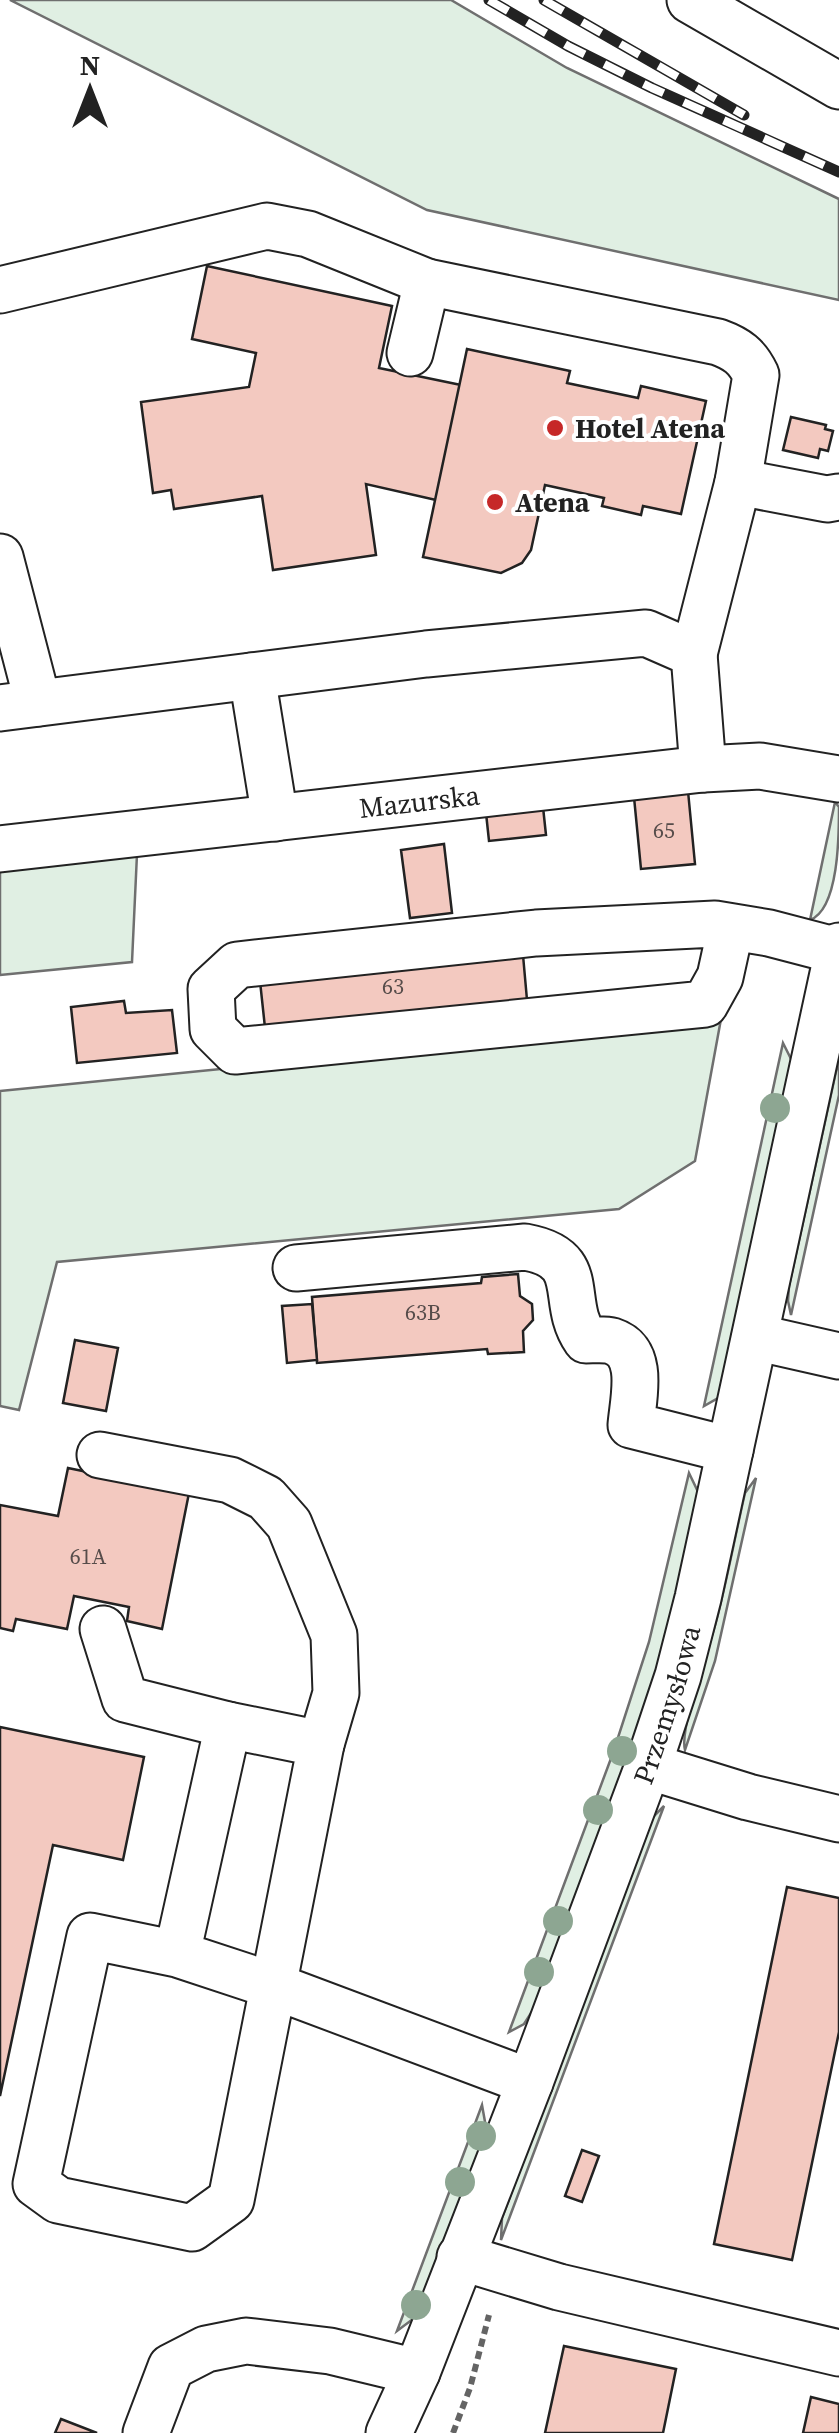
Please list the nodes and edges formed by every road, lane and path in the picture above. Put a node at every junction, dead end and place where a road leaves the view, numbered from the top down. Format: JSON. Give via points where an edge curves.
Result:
{"nodes":[{"id":1,"x":690,"y":0,"type":"edge"},
{"id":2,"x":839,"y":86,"type":"edge"},
{"id":3,"x":427,"y":282,"type":"junction"},
{"id":4,"x":0,"y":290,"type":"edge"},
{"id":5,"x":410,"y":353,"type":"dead end"},
{"id":6,"x":738,"y":482,"type":"junction"},
{"id":7,"x":839,"y":497,"type":"edge"},
{"id":8,"x":0,"y":556,"type":"edge"},
{"id":9,"x":694,"y":654,"type":"junction"},
{"id":10,"x":252,"y":676,"type":"junction"},
{"id":11,"x":19,"y":705,"type":"edge"},
{"id":12,"x":702,"y":769,"type":"junction"},
{"id":13,"x":839,"y":779,"type":"edge"},
{"id":14,"x":275,"y":818,"type":"junction"},
{"id":15,"x":0,"y":850,"type":"edge"},
{"id":16,"x":731,"y":927,"type":"junction"},
{"id":17,"x":838,"y":949,"type":"edge"},
{"id":18,"x":296,"y":1268,"type":"dead end"},
{"id":19,"x":755,"y":1337,"type":"junction"},
{"id":20,"x":839,"y":1356,"type":"edge"},
{"id":21,"x":730,"y":1450,"type":"junction"},
{"id":22,"x":100,"y":1455,"type":"dead end"},
{"id":23,"x":103,"y":1628,"type":"dead end"},
{"id":24,"x":228,"y":1725,"type":"junction"},
{"id":25,"x":321,"y":1744,"type":"junction"},
{"id":26,"x":648,"y":1766,"type":"junction"},
{"id":27,"x":839,"y":1819,"type":"edge"},
{"id":28,"x":177,"y":1954,"type":"junction"},
{"id":29,"x":274,"y":1986,"type":"junction"},
{"id":30,"x":530,"y":2082,"type":"junction"},
{"id":31,"x":460,"y":2257,"type":"junction"},
{"id":32,"x":490,"y":2309,"type":"dead end"},
{"id":33,"x":839,"y":2353,"type":"edge"},
{"id":34,"x":417,"y":2372,"type":"junction"},
{"id":35,"x":146,"y":2433,"type":"edge"},
{"id":36,"x":389,"y":2433,"type":"edge"},
{"id":37,"x":453,"y":2433,"type":"edge"}],
"edges":[{"from":1,"to":2,"type":"street"},
{"from":3,"to":4,"type":"street","via":[[308,234],[266,226]]},
{"from":3,"to":5,"type":"street"},
{"from":3,"to":6,"type":"street","via":[[736,348],[756,376]]},
{"from":6,"to":7,"type":"street"},
{"from":6,"to":9,"type":"street"},
{"from":8,"to":11,"type":"street"},
{"from":9,"to":10,"type":"street","via":[[646,633]]},
{"from":9,"to":12,"type":"street"},
{"from":10,"to":11,"type":"street"},
{"from":10,"to":14,"type":"street"},
{"from":12,"to":13,"type":"street","name":"Mazurska","via":[[760,766]]},
{"from":12,"to":14,"type":"street","name":"Mazurska"},
{"from":14,"to":15,"type":"street","name":"Mazurska"},
{"from":16,"to":16,"type":"street","via":[[536,933],[237,964],[211,988],[212,1029],[235,1051],[705,1004],[720,976]]},
{"from":16,"to":17,"type":"street"},
{"from":17,"to":19,"type":"street","name":"Przemysłowa"},
{"from":18,"to":21,"type":"street","via":[[525,1248],[548,1252],[570,1276],[574,1322],[586,1340],[614,1341],[630,1354],[630,1424]]},
{"from":19,"to":20,"type":"street"},
{"from":19,"to":21,"type":"street","name":"Przemysłowa"},
{"from":21,"to":26,"type":"street","name":"Przemysłowa","via":[[682,1660]]},
{"from":22,"to":25,"type":"street","via":[[230,1480],[266,1498],[289,1524],[334,1635],[336,1694]]},
{"from":23,"to":24,"type":"street","via":[[125,1700]]},
{"from":24,"to":25,"type":"street"},
{"from":24,"to":28,"type":"street"},
{"from":25,"to":29,"type":"street"},
{"from":26,"to":27,"type":"street"},
{"from":26,"to":30,"type":"street","name":"Przemysłowa"},
{"from":28,"to":29,"type":"street"},
{"from":28,"to":29,"type":"street","via":[[90,1936],[36,2184],[58,2200],[192,2228],[230,2200]]},
{"from":29,"to":30,"type":"street"},
{"from":30,"to":31,"type":"street","name":"Przemysłowa"},
{"from":31,"to":33,"type":"street","via":[[558,2287]]},
{"from":31,"to":34,"type":"street","name":"Przemysłowa"},
{"from":32,"to":37,"type":"path"},
{"from":34,"to":35,"type":"street","via":[[263,2343],[206,2350],[172,2367]]},
{"from":34,"to":36,"type":"street","name":"Przemysłowa"}]}
